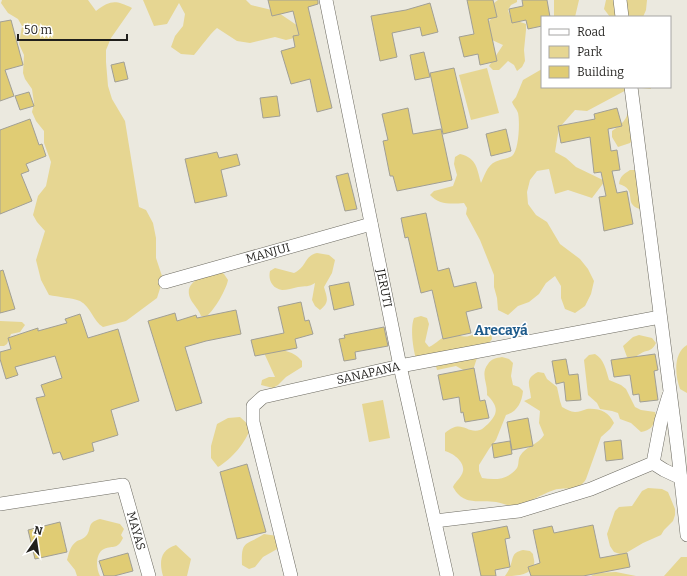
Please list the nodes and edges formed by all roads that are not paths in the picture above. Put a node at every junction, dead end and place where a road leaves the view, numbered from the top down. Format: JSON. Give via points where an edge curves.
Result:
{"nodes":[{"id":1,"x":326,"y":0,"type":"edge"},
{"id":2,"x":620,"y":0,"type":"edge"},
{"id":3,"x":622,"y":16,"type":"edge"},
{"id":4,"x":631,"y":88,"type":"edge"},
{"id":5,"x":371,"y":224,"type":"junction"},
{"id":6,"x":165,"y":282,"type":"dead end"},
{"id":7,"x":660,"y":317,"type":"junction"},
{"id":8,"x":400,"y":366,"type":"junction"},
{"id":9,"x":670,"y":394,"type":"junction"},
{"id":10,"x":653,"y":462,"type":"junction"},
{"id":11,"x":680,"y":478,"type":"junction"},
{"id":12,"x":0,"y":504,"type":"edge"},
{"id":13,"x":435,"y":521,"type":"junction"},
{"id":14,"x":687,"y":535,"type":"edge"},
{"id":15,"x":149,"y":576,"type":"edge"},
{"id":16,"x":291,"y":576,"type":"edge"},
{"id":17,"x":448,"y":576,"type":"edge"}],
"edges":[{"from":1,"to":5,"type":"street","name":"JERUTI"},
{"from":2,"to":3,"type":"street"},
{"from":4,"to":7,"type":"street"},
{"from":5,"to":6,"type":"street","name":"MANJUI"},
{"from":5,"to":8,"type":"street","name":"JERUTI"},
{"from":7,"to":8,"type":"street","name":"SANAPANA"},
{"from":7,"to":9,"type":"street"},
{"from":8,"to":13,"type":"street","name":"JERUTI"},
{"from":8,"to":16,"type":"street","name":"SANAPANA","via":[[263,396],[253,406],[253,422]]},
{"from":9,"to":10,"type":"street","via":[[661,421]]},
{"from":9,"to":11,"type":"street"},
{"from":10,"to":11,"type":"street"},
{"from":10,"to":13,"type":"street","via":[[591,489],[519,511]]},
{"from":11,"to":14,"type":"street"},
{"from":12,"to":15,"type":"street","name":"MAYAS","via":[[123,485]]},
{"from":13,"to":17,"type":"street","name":"JERUTI"}]}
